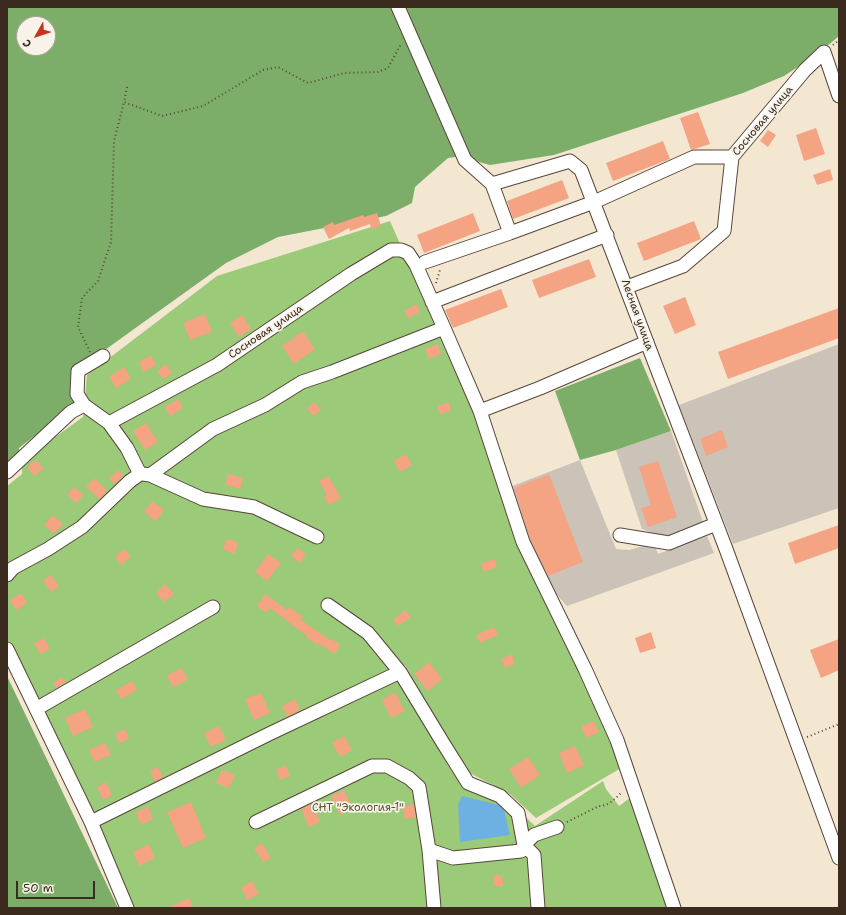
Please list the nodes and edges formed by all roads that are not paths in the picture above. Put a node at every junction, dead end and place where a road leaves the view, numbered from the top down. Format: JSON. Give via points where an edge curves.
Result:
{"nodes":[{"id":1,"x":398,"y":7,"type":"edge"},
{"id":2,"x":839,"y":96,"type":"edge"},
{"id":3,"x":732,"y":157,"type":"junction"},
{"id":4,"x":492,"y":184,"type":"junction"},
{"id":5,"x":594,"y":202,"type":"junction"},
{"id":6,"x":510,"y":233,"type":"junction"},
{"id":7,"x":606,"y":235,"type":"junction"},
{"id":8,"x":420,"y":264,"type":"junction"},
{"id":9,"x":627,"y":287,"type":"junction"},
{"id":10,"x":432,"y":302,"type":"junction"},
{"id":11,"x":444,"y":328,"type":"junction"},
{"id":12,"x":647,"y":342,"type":"junction"},
{"id":13,"x":98,"y":358,"type":"road end"},
{"id":14,"x":84,"y":405,"type":"junction"},
{"id":15,"x":480,"y":411,"type":"junction"},
{"id":16,"x":109,"y":423,"type":"junction"},
{"id":17,"x":7,"y":472,"type":"edge"},
{"id":18,"x":145,"y":474,"type":"junction"},
{"id":19,"x":716,"y":524,"type":"junction"},
{"id":20,"x":620,"y":535,"type":"dead end"},
{"id":21,"x":317,"y":537,"type":"dead end"},
{"id":22,"x":7,"y":575,"type":"edge"},
{"id":23,"x":328,"y":605,"type":"dead end"},
{"id":24,"x":213,"y":607,"type":"dead end"},
{"id":25,"x":7,"y":650,"type":"edge"},
{"id":26,"x":400,"y":672,"type":"junction"},
{"id":27,"x":36,"y":709,"type":"junction"},
{"id":28,"x":90,"y":822,"type":"junction"},
{"id":29,"x":256,"y":822,"type":"dead end"},
{"id":30,"x":557,"y":827,"type":"road end"},
{"id":31,"x":524,"y":845,"type":"junction"},
{"id":32,"x":429,"y":850,"type":"junction"},
{"id":33,"x":839,"y":858,"type":"edge"},
{"id":34,"x":127,"y":908,"type":"edge"},
{"id":35,"x":434,"y":908,"type":"edge"},
{"id":36,"x":538,"y":908,"type":"edge"},
{"id":37,"x":674,"y":908,"type":"edge"}],
"edges":[{"from":1,"to":4,"type":"street","via":[[465,160]]},
{"from":2,"to":3,"type":"street","name":"Сосновая улица","via":[[824,52],[805,70]]},
{"from":3,"to":5,"type":"street","via":[[694,157]]},
{"from":3,"to":9,"type":"street","name":"Сосновая улица","via":[[724,231],[683,266]]},
{"from":4,"to":5,"type":"street","name":"Лесная улица","via":[[570,162],[581,170]]},
{"from":4,"to":6,"type":"street"},
{"from":5,"to":6,"type":"street"},
{"from":5,"to":7,"type":"street","name":"Лесная улица"},
{"from":6,"to":8,"type":"street"},
{"from":7,"to":9,"type":"street","name":"Лесная улица"},
{"from":7,"to":10,"type":"street"},
{"from":8,"to":10,"type":"street","name":"Сосновая улица"},
{"from":8,"to":16,"type":"street","name":"Сосновая улица","via":[[408,253],[391,250],[216,365]]},
{"from":9,"to":12,"type":"street","name":"Лесная улица"},
{"from":10,"to":11,"type":"street","name":"Сосновая улица"},
{"from":11,"to":15,"type":"street","name":"Сосновая улица"},
{"from":11,"to":18,"type":"street","via":[[302,382],[265,405],[213,429]]},
{"from":12,"to":15,"type":"street"},
{"from":12,"to":19,"type":"street","name":"Лесная улица","via":[[679,440]]},
{"from":13,"to":14,"type":"street","via":[[78,371],[78,394]]},
{"from":14,"to":16,"type":"street"},
{"from":14,"to":17,"type":"street","via":[[71,412]]},
{"from":15,"to":37,"type":"street","name":"Сосновая улица","via":[[523,542],[617,740]]},
{"from":16,"to":18,"type":"street"},
{"from":18,"to":21,"type":"street","via":[[203,499],[254,507]]},
{"from":18,"to":22,"type":"street","via":[[130,482],[82,527],[14,568]]},
{"from":19,"to":20,"type":"street","via":[[669,543]]},
{"from":19,"to":33,"type":"street","name":"Лесная улица"},
{"from":23,"to":26,"type":"street","via":[[368,633]]},
{"from":24,"to":27,"type":"street"},
{"from":25,"to":27,"type":"street"},
{"from":26,"to":28,"type":"street"},
{"from":26,"to":31,"type":"street","via":[[468,783],[500,796],[518,813]]},
{"from":27,"to":28,"type":"street"},
{"from":28,"to":34,"type":"street"},
{"from":29,"to":32,"type":"street","via":[[372,766],[387,766],[409,778],[419,787]]},
{"from":30,"to":31,"type":"street","via":[[534,835]]},
{"from":31,"to":32,"type":"street","via":[[521,851],[453,858]]},
{"from":31,"to":36,"type":"street","via":[[534,856]]},
{"from":32,"to":35,"type":"street"}]}
